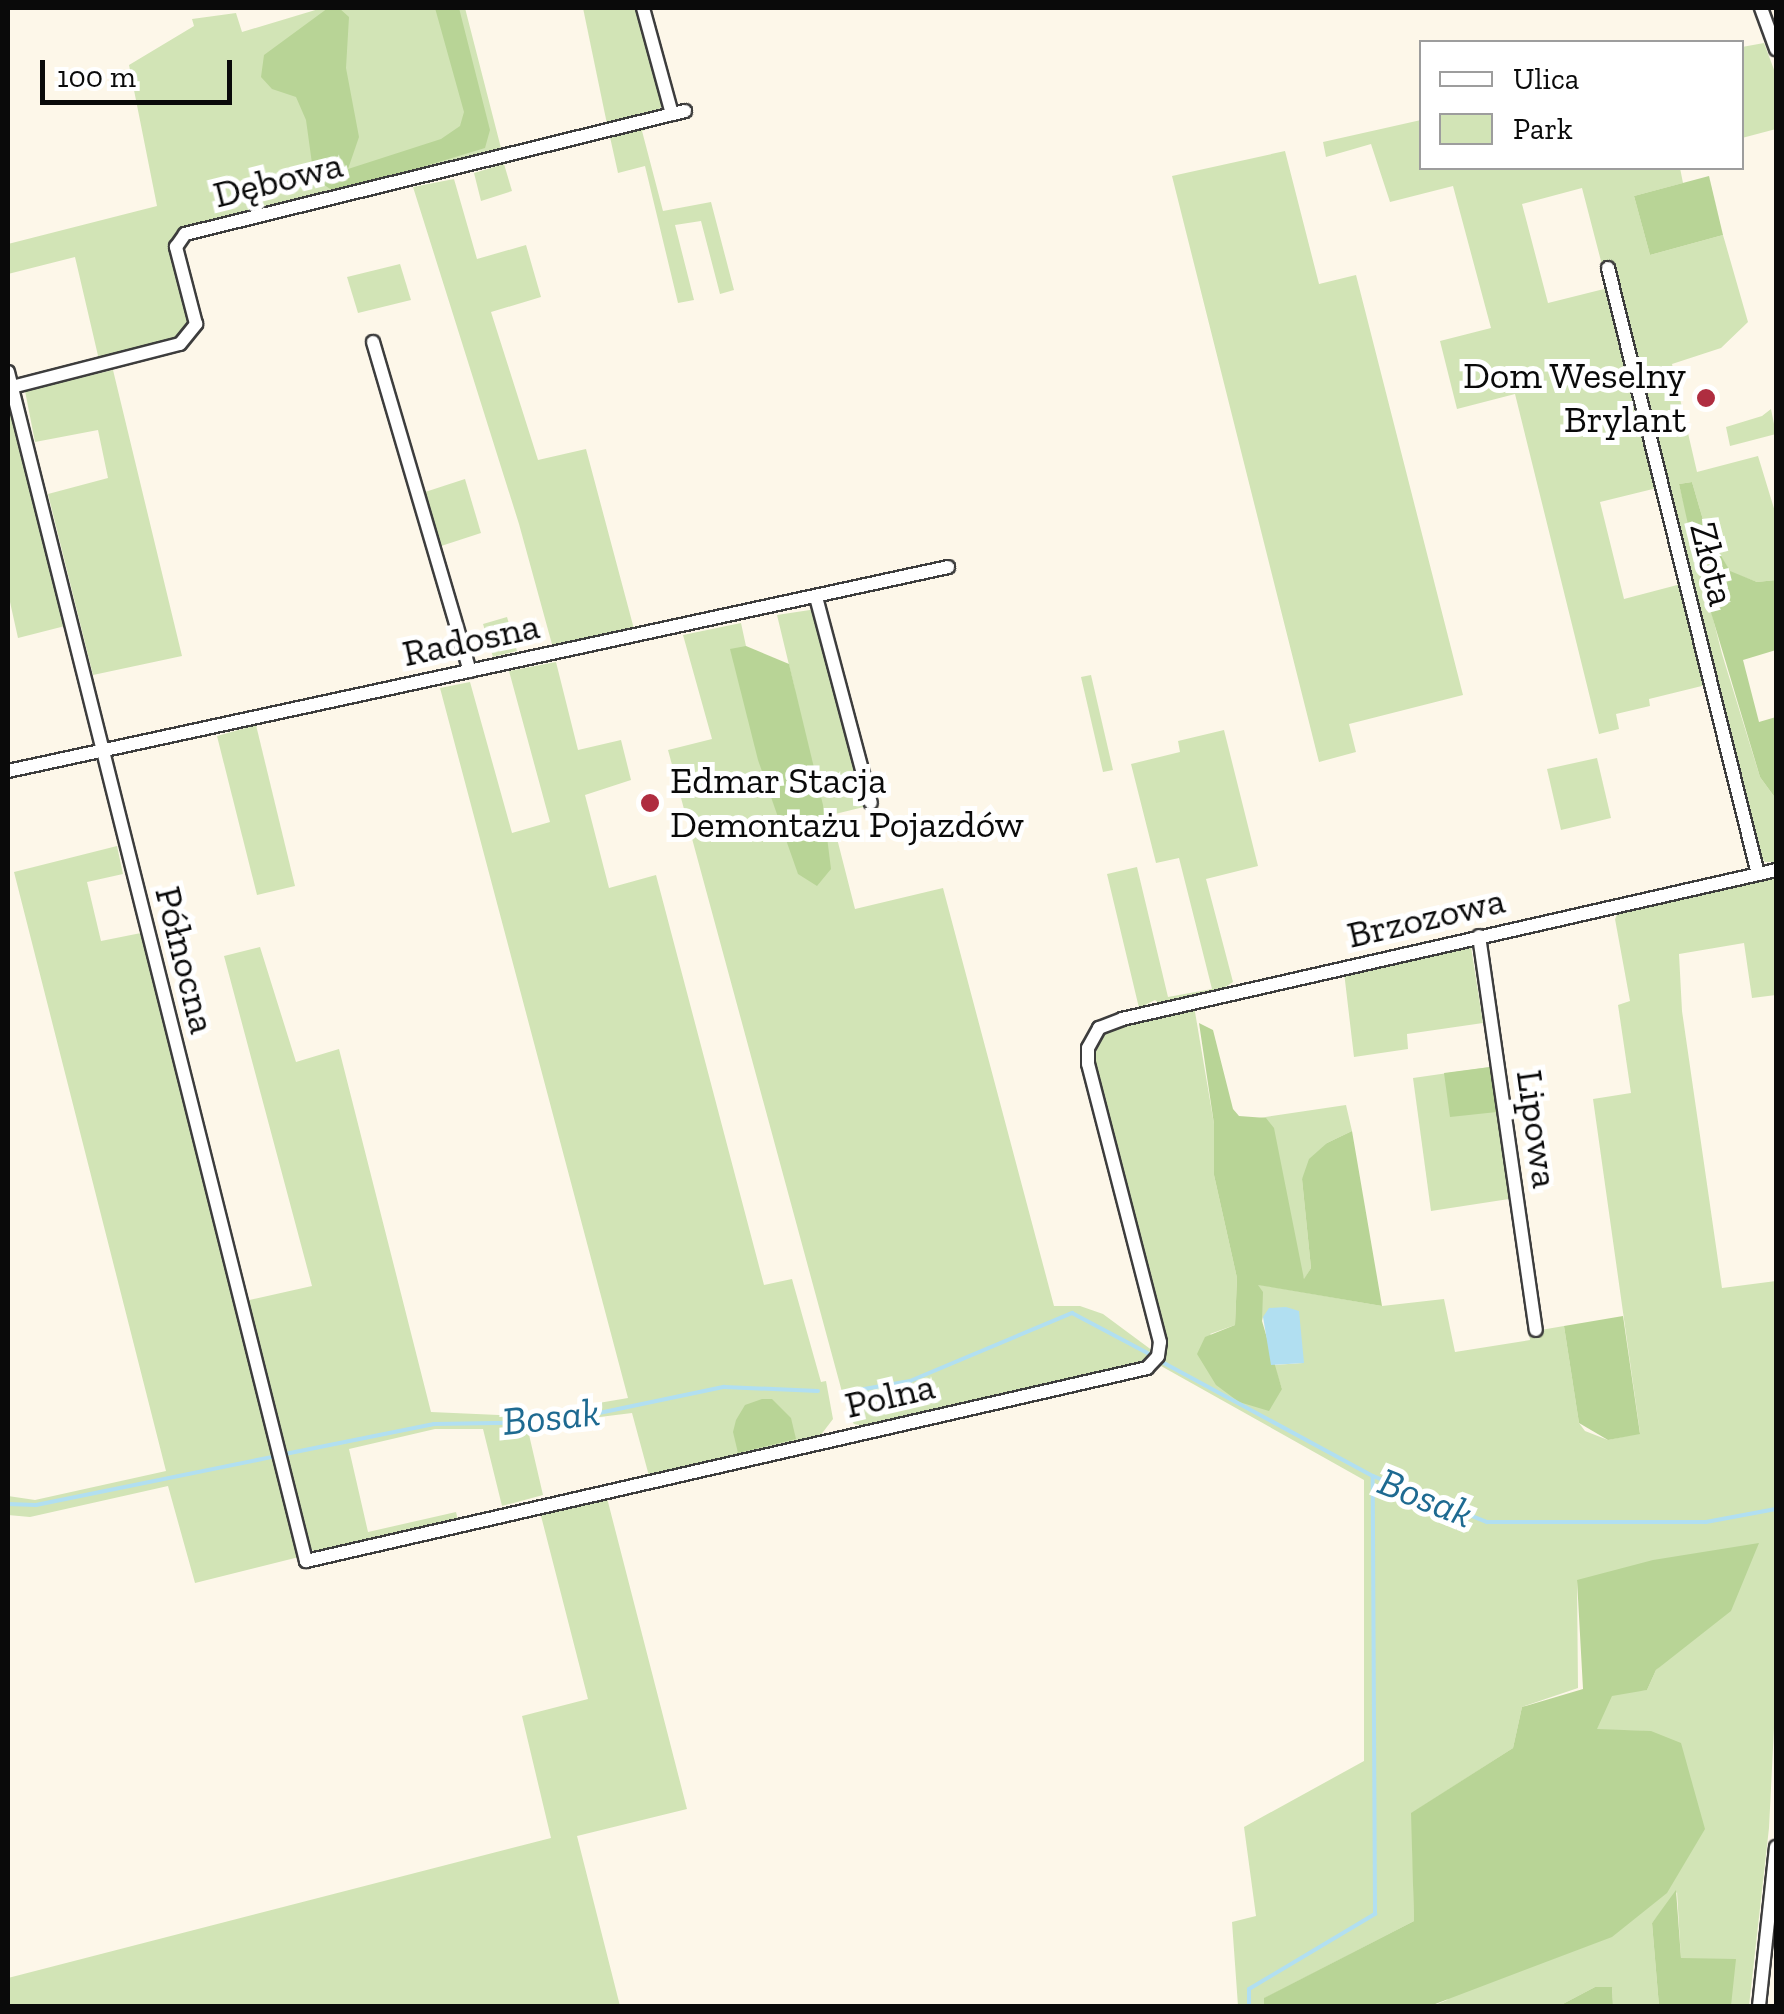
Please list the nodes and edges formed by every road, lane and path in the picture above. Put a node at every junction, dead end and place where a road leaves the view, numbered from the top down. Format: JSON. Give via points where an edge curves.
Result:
{"nodes":[{"id":1,"x":644,"y":8,"type":"edge"},
{"id":2,"x":1761,"y":8,"type":"edge"},
{"id":3,"x":1776,"y":48,"type":"edge"},
{"id":4,"x":1608,"y":268,"type":"dead end"},
{"id":5,"x":373,"y":342,"type":"dead end"},
{"id":6,"x":8,"y":372,"type":"edge"},
{"id":7,"x":12,"y":388,"type":"junction"},
{"id":8,"x":948,"y":568,"type":"dead end"},
{"id":9,"x":816,"y":596,"type":"junction"},
{"id":10,"x":470,"y":671,"type":"junction"},
{"id":11,"x":101,"y":750,"type":"junction"},
{"id":12,"x":8,"y":772,"type":"edge"},
{"id":13,"x":870,"y":803,"type":"dead end"},
{"id":14,"x":1776,"y":870,"type":"edge"},
{"id":15,"x":1758,"y":874,"type":"junction"},
{"id":16,"x":1479,"y":936,"type":"junction"},
{"id":17,"x":1092,"y":1034,"type":"joint"},
{"id":18,"x":1536,"y":1330,"type":"dead end"},
{"id":19,"x":306,"y":1561,"type":"joint"},
{"id":20,"x":1776,"y":1847,"type":"edge"},
{"id":21,"x":1759,"y":2006,"type":"edge"}],
"edges":[{"from":1,"to":7,"type":"street","name":"Dębowa","via":[[678,113],[185,234],[176,247],[196,324],[180,344]]},
{"from":2,"to":3,"type":"street"},
{"from":4,"to":15,"type":"street","name":"Złota"},
{"from":5,"to":10,"type":"street"},
{"from":6,"to":7,"type":"street","name":"Północna"},
{"from":7,"to":11,"type":"street","name":"Północna"},
{"from":8,"to":9,"type":"street","name":"Radosna"},
{"from":9,"to":10,"type":"street","name":"Radosna"},
{"from":9,"to":13,"type":"street"},
{"from":10,"to":11,"type":"street","name":"Radosna"},
{"from":11,"to":12,"type":"street","name":"Radosna"},
{"from":11,"to":19,"type":"street","name":"Północna"},
{"from":14,"to":15,"type":"street","name":"Brzozowa"},
{"from":15,"to":16,"type":"street","name":"Brzozowa"},
{"from":16,"to":17,"type":"street","name":"Brzozowa","via":[[1122,1019]]},
{"from":16,"to":18,"type":"street","name":"Lipowa"},
{"from":17,"to":19,"type":"street","name":"Polna","via":[[1088,1064],[1160,1342],[1148,1368]]},
{"from":20,"to":21,"type":"street"}]}
